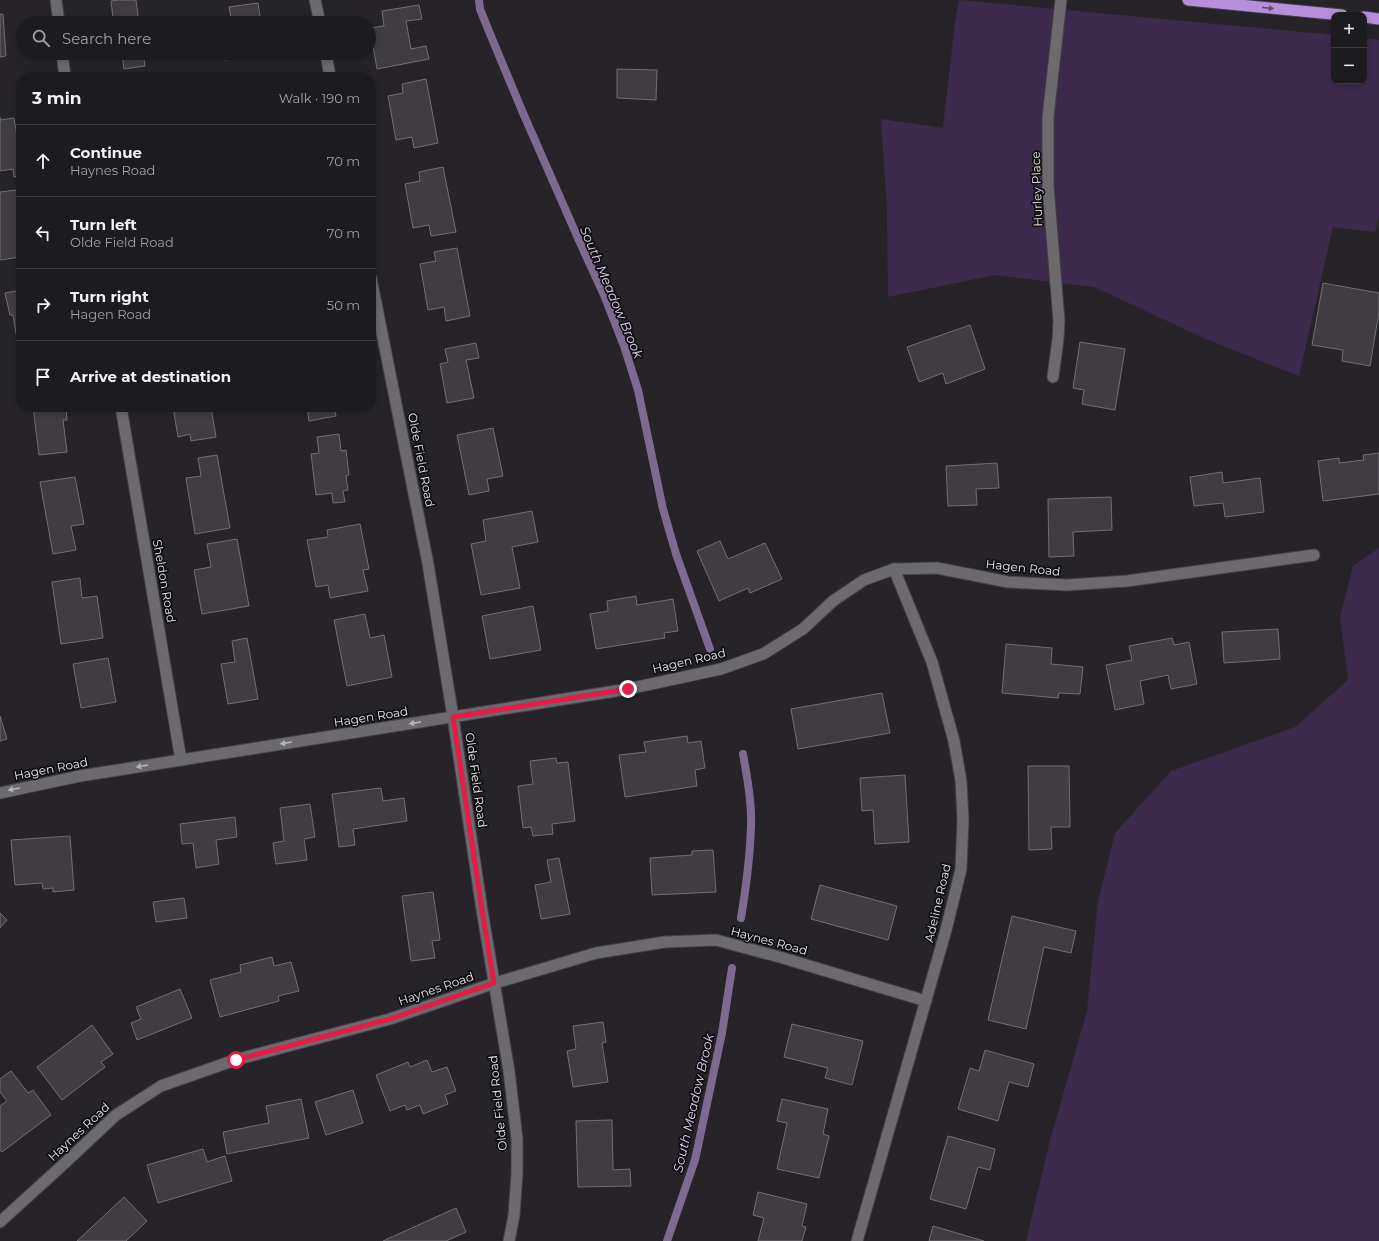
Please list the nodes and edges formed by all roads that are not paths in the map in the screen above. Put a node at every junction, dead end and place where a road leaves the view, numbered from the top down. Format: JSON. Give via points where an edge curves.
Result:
{"nodes":[{"id":1,"x":56,"y":0,"type":"edge"},
{"id":2,"x":315,"y":0,"type":"edge"},
{"id":3,"x":1061,"y":0,"type":"edge"},
{"id":4,"x":1188,"y":0,"type":"edge"},
{"id":5,"x":1331,"y":14,"type":"edge"},
{"id":6,"x":58,"y":16,"type":"edge"},
{"id":7,"x":318,"y":16,"type":"edge"},
{"id":8,"x":1367,"y":17,"type":"edge"},
{"id":9,"x":1379,"y":19,"type":"edge"},
{"id":10,"x":63,"y":60,"type":"edge"},
{"id":11,"x":327,"y":60,"type":"edge"},
{"id":12,"x":64,"y":72,"type":"edge"},
{"id":13,"x":329,"y":72,"type":"edge"},
{"id":14,"x":376,"y":303,"type":"edge"},
{"id":15,"x":1053,"y":377,"type":"dead end"},
{"id":16,"x":122,"y":412,"type":"edge"},
{"id":17,"x":1314,"y":555,"type":"dead end"},
{"id":18,"x":894,"y":570,"type":"junction"},
{"id":19,"x":453,"y":717,"type":"junction"},
{"id":20,"x":181,"y":760,"type":"junction"},
{"id":21,"x":0,"y":793,"type":"edge"},
{"id":22,"x":494,"y":983,"type":"junction"},
{"id":23,"x":926,"y":1000,"type":"junction"},
{"id":24,"x":0,"y":1222,"type":"edge"},
{"id":25,"x":509,"y":1241,"type":"edge"},
{"id":26,"x":857,"y":1241,"type":"edge"}],
"edges":[{"from":1,"to":6,"type":"street"},
{"from":2,"to":7,"type":"street"},
{"from":3,"to":15,"type":"street","name":"Hurley Place","via":[[1048,116],[1048,186],[1058,300],[1058,339]]},
{"from":4,"to":5,"type":"highway","one_way":true},
{"from":8,"to":9,"type":"highway"},
{"from":10,"to":12,"type":"street"},
{"from":11,"to":13,"type":"street"},
{"from":14,"to":19,"type":"street","name":"Olde Field Road","via":[[419,515]]},
{"from":16,"to":20,"type":"street","name":"Sheldon Road"},
{"from":17,"to":18,"type":"street","name":"Hagen Road","via":[[1127,581],[1067,585],[1008,582],[937,568]]},
{"from":18,"to":19,"type":"street","name":"Hagen Road","via":[[864,580],[834,601],[803,629],[763,654],[721,669],[628,689]]},
{"from":18,"to":23,"type":"street","name":"Adeline Road","via":[[932,662],[954,741],[962,781],[961,869]]},
{"from":19,"to":20,"type":"street","name":"Hagen Road","one_way":true},
{"from":19,"to":22,"type":"street","name":"Olde Field Road"},
{"from":20,"to":21,"type":"street","name":"Hagen Road","one_way":true,"via":[[80,776]]},
{"from":22,"to":23,"type":"street","name":"Haynes Road","via":[[596,953],[665,942],[716,940]]},
{"from":22,"to":24,"type":"street","name":"Haynes Road","via":[[390,1019],[236,1060],[161,1086],[116,1115]]},
{"from":22,"to":25,"type":"street","name":"Olde Field Road","via":[[509,1071],[517,1139],[514,1215]]},
{"from":23,"to":26,"type":"street","name":"Adeline Road"}]}
